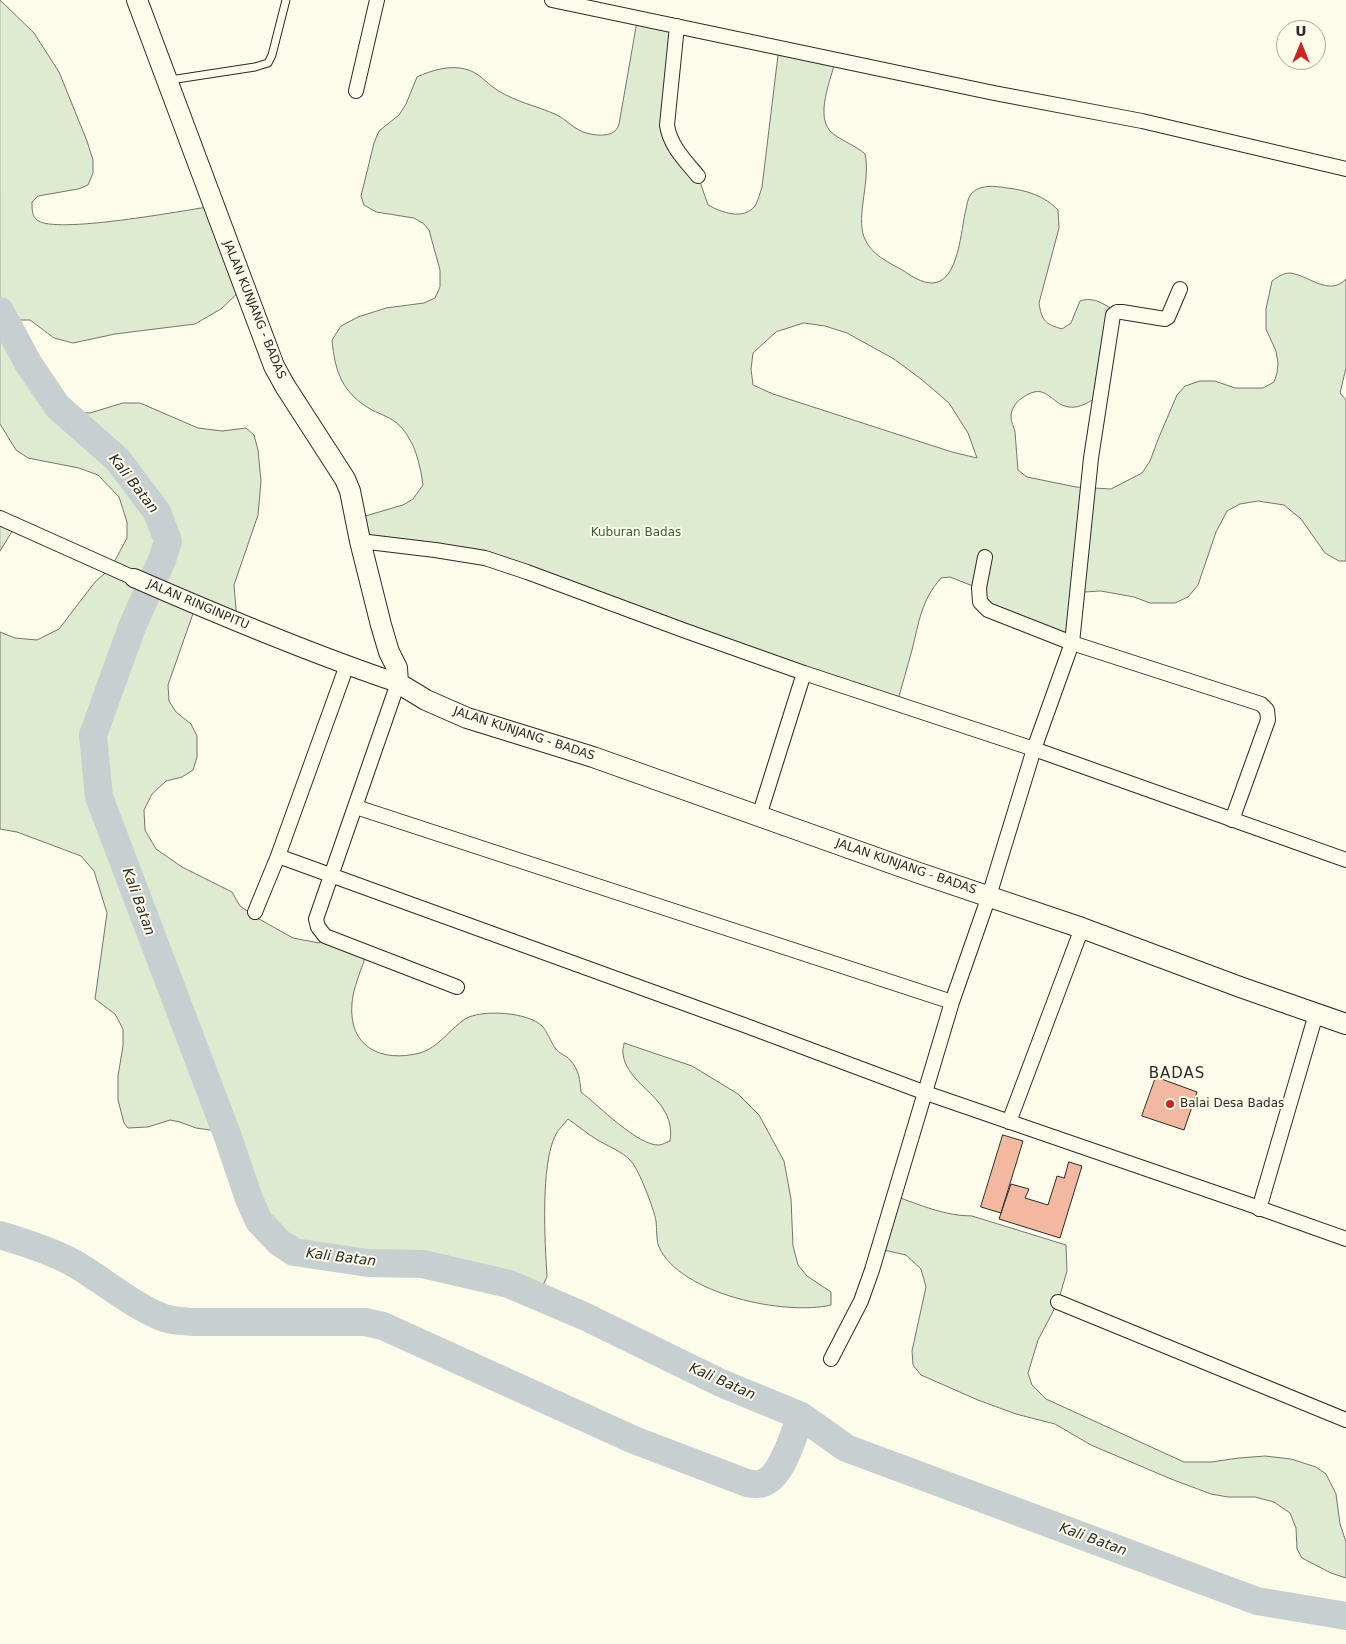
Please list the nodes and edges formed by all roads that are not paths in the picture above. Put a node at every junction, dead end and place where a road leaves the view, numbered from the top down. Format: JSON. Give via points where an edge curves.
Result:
{"nodes":[{"id":1,"x":137,"y":0,"type":"edge"},
{"id":2,"x":286,"y":0,"type":"edge"},
{"id":3,"x":377,"y":0,"type":"edge"},
{"id":4,"x":552,"y":0,"type":"edge"},
{"id":5,"x":677,"y":26,"type":"junction"},
{"id":6,"x":167,"y":80,"type":"junction"},
{"id":7,"x":356,"y":92,"type":"dead end"},
{"id":8,"x":1346,"y":170,"type":"edge"},
{"id":9,"x":698,"y":176,"type":"dead end"},
{"id":10,"x":1180,"y":289,"type":"dead end"},
{"id":11,"x":0,"y":518,"type":"edge"},
{"id":12,"x":360,"y":541,"type":"junction"},
{"id":13,"x":985,"y":557,"type":"dead end"},
{"id":14,"x":134,"y":578,"type":"joint"},
{"id":15,"x":1072,"y":642,"type":"junction"},
{"id":16,"x":348,"y":665,"type":"junction"},
{"id":17,"x":804,"y":672,"type":"junction"},
{"id":18,"x":398,"y":684,"type":"junction"},
{"id":19,"x":1034,"y":749,"type":"junction"},
{"id":20,"x":356,"y":807,"type":"junction"},
{"id":21,"x":759,"y":816,"type":"junction"},
{"id":22,"x":1232,"y":820,"type":"junction"},
{"id":23,"x":278,"y":856,"type":"junction"},
{"id":24,"x":1346,"y":860,"type":"edge"},
{"id":25,"x":332,"y":876,"type":"junction"},
{"id":26,"x":989,"y":896,"type":"junction"},
{"id":27,"x":255,"y":912,"type":"dead end"},
{"id":28,"x":1082,"y":928,"type":"junction"},
{"id":29,"x":457,"y":988,"type":"dead end"},
{"id":30,"x":952,"y":1002,"type":"junction"},
{"id":31,"x":1316,"y":1014,"type":"junction"},
{"id":32,"x":1346,"y":1024,"type":"edge"},
{"id":33,"x":926,"y":1094,"type":"junction"},
{"id":34,"x":1009,"y":1122,"type":"junction"},
{"id":35,"x":1259,"y":1209,"type":"junction"},
{"id":36,"x":1346,"y":1240,"type":"edge"},
{"id":37,"x":1058,"y":1302,"type":"dead end"},
{"id":38,"x":831,"y":1359,"type":"dead end"},
{"id":39,"x":1346,"y":1420,"type":"edge"}],
"edges":[{"from":1,"to":6,"type":"main road","name":"JALAN KUNJANG - BADAS"},
{"from":2,"to":6,"type":"lane","via":[[268,62],[255,67]]},
{"from":3,"to":7,"type":"street"},
{"from":4,"to":5,"type":"street"},
{"from":5,"to":8,"type":"street","via":[[1142,122]]},
{"from":5,"to":9,"type":"street","via":[[668,136]]},
{"from":6,"to":12,"type":"main road","name":"JALAN KUNJANG - BADAS","via":[[274,366],[345,479]]},
{"from":10,"to":15,"type":"street","via":[[1165,319],[1122,312],[1114,315],[1091,458]]},
{"from":11,"to":14,"type":"street","name":"JALAN RINGINPITU"},
{"from":12,"to":17,"type":"street","via":[[485,558]]},
{"from":12,"to":18,"type":"main road","name":"JALAN KUNJANG - BADAS","via":[[386,643],[397,668]]},
{"from":13,"to":15,"type":"street","via":[[979,588],[980,602],[988,610]]},
{"from":14,"to":16,"type":"street","name":"JALAN RINGINPITU"},
{"from":15,"to":19,"type":"street"},
{"from":15,"to":22,"type":"street","via":[[1261,704],[1267,710],[1268,720]]},
{"from":16,"to":18,"type":"street","name":"JALAN RINGINPITU"},
{"from":16,"to":23,"type":"street"},
{"from":17,"to":19,"type":"street"},
{"from":17,"to":21,"type":"street"},
{"from":18,"to":20,"type":"street"},
{"from":18,"to":21,"type":"main road","name":"JALAN KUNJANG - BADAS","via":[[467,718],[593,757]]},
{"from":19,"to":22,"type":"street"},
{"from":19,"to":26,"type":"street"},
{"from":20,"to":25,"type":"street"},
{"from":20,"to":30,"type":"street"},
{"from":21,"to":26,"type":"main road","name":"JALAN KUNJANG - BADAS"},
{"from":22,"to":24,"type":"street"},
{"from":23,"to":25,"type":"street"},
{"from":23,"to":27,"type":"street"},
{"from":25,"to":29,"type":"street","via":[[316,919],[325,936]]},
{"from":25,"to":33,"type":"street"},
{"from":26,"to":28,"type":"main road","name":"JALAN KUNJANG - BADAS"},
{"from":26,"to":30,"type":"street"},
{"from":28,"to":31,"type":"main road","name":"JALAN KUNJANG - BADAS"},
{"from":28,"to":34,"type":"street"},
{"from":30,"to":33,"type":"street"},
{"from":31,"to":32,"type":"main road","name":"JALAN KUNJANG - BADAS"},
{"from":31,"to":35,"type":"street"},
{"from":33,"to":34,"type":"street"},
{"from":33,"to":38,"type":"street","via":[[861,1301]]},
{"from":34,"to":35,"type":"street"},
{"from":35,"to":36,"type":"street"},
{"from":37,"to":39,"type":"street"}]}
